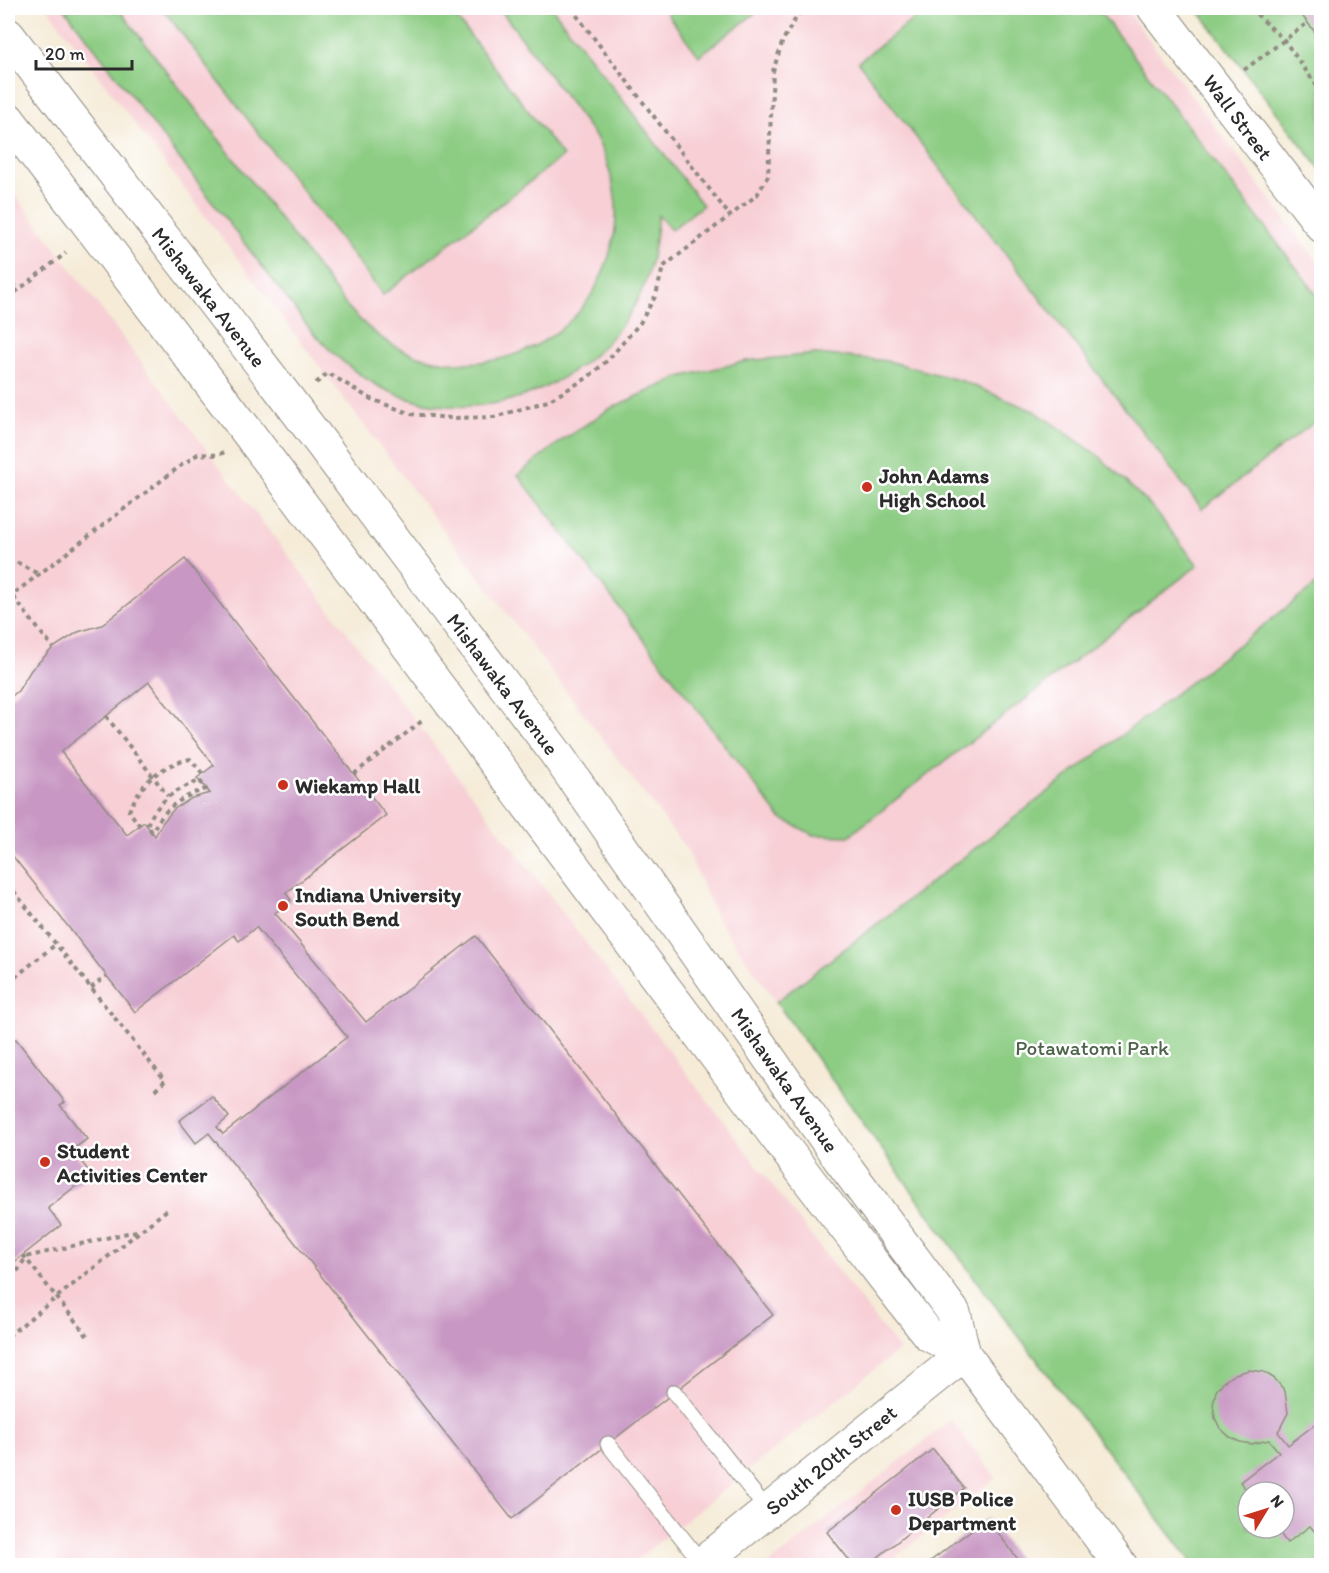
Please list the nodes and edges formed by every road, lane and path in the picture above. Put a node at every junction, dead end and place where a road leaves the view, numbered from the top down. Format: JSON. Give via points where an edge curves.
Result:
{"nodes":[{"id":1,"x":571,"y":8,"type":"edge"},
{"id":2,"x":802,"y":8,"type":"edge"},
{"id":3,"x":1154,"y":8,"type":"edge"},
{"id":4,"x":1250,"y":8,"type":"edge"},
{"id":5,"x":1306,"y":24,"type":"dead end"},
{"id":6,"x":8,"y":35,"type":"edge"},
{"id":7,"x":1284,"y":40,"type":"junction"},
{"id":8,"x":1218,"y":90,"type":"junction"},
{"id":9,"x":1322,"y":93,"type":"edge"},
{"id":10,"x":8,"y":119,"type":"edge"},
{"id":11,"x":730,"y":216,"type":"junction"},
{"id":12,"x":1322,"y":226,"type":"edge"},
{"id":13,"x":66,"y":253,"type":"dead end"},
{"id":14,"x":8,"y":276,"type":"edge"},
{"id":15,"x":18,"y":290,"type":"junction"},
{"id":16,"x":8,"y":298,"type":"edge"},
{"id":17,"x":310,"y":388,"type":"dead end"},
{"id":18,"x":229,"y":449,"type":"dead end"},
{"id":19,"x":8,"y":560,"type":"edge"},
{"id":20,"x":38,"y":574,"type":"junction"},
{"id":21,"x":8,"y":590,"type":"edge"},
{"id":22,"x":9,"y":596,"type":"edge"},
{"id":23,"x":53,"y":648,"type":"dead end"},
{"id":24,"x":106,"y":716,"type":"dead end"},
{"id":25,"x":422,"y":722,"type":"dead end"},
{"id":26,"x":202,"y":774,"type":"dead end"},
{"id":27,"x":354,"y":774,"type":"dead end"},
{"id":28,"x":152,"y":776,"type":"junction"},
{"id":29,"x":168,"y":796,"type":"junction"},
{"id":30,"x":140,"y":826,"type":"dead end"},
{"id":31,"x":8,"y":884,"type":"edge"},
{"id":32,"x":56,"y":944,"type":"junction"},
{"id":33,"x":106,"y":976,"type":"dead end"},
{"id":34,"x":8,"y":983,"type":"edge"},
{"id":35,"x":91,"y":988,"type":"junction"},
{"id":36,"x":152,"y":1093,"type":"dead end"},
{"id":37,"x":168,"y":1209,"type":"dead end"},
{"id":38,"x":142,"y":1229,"type":"junction"},
{"id":39,"x":24,"y":1256,"type":"junction"},
{"id":40,"x":8,"y":1287,"type":"edge"},
{"id":41,"x":56,"y":1297,"type":"junction"},
{"id":42,"x":8,"y":1336,"type":"edge"},
{"id":43,"x":88,"y":1337,"type":"dead end"},
{"id":44,"x":964,"y":1354,"type":"junction"},
{"id":45,"x":674,"y":1392,"type":"dead end"},
{"id":46,"x":608,"y":1444,"type":"dead end"},
{"id":47,"x":768,"y":1511,"type":"junction"},
{"id":48,"x":701,"y":1564,"type":"edge"},
{"id":49,"x":1121,"y":1566,"type":"edge"}],
"edges":[{"from":1,"to":11,"type":"path"},
{"from":2,"to":11,"type":"path","via":[[783,40],[773,71],[768,176],[757,195]]},
{"from":3,"to":8,"type":"main road","name":"Wall Street"},
{"from":4,"to":7,"type":"path"},
{"from":5,"to":7,"type":"path"},
{"from":6,"to":44,"type":"main road","name":"Mishawaka Avenue","via":[[555,752],[839,1158],[954,1313]]},
{"from":7,"to":8,"type":"path"},
{"from":7,"to":9,"type":"path"},
{"from":8,"to":12,"type":"main road","name":"Wall Street"},
{"from":10,"to":44,"type":"main road","name":"Mishawaka Avenue","via":[[927,1334]]},
{"from":11,"to":17,"type":"path","via":[[663,267],[646,314],[608,360],[587,378],[548,401],[494,417],[450,418],[411,414],[371,399],[328,373]]},
{"from":13,"to":15,"type":"path"},
{"from":14,"to":15,"type":"path"},
{"from":15,"to":16,"type":"path"},
{"from":18,"to":20,"type":"path","via":[[219,455],[198,454],[179,466]]},
{"from":19,"to":20,"type":"path"},
{"from":20,"to":22,"type":"path"},
{"from":21,"to":22,"type":"path"},
{"from":22,"to":23,"type":"path"},
{"from":24,"to":28,"type":"path"},
{"from":25,"to":27,"type":"path"},
{"from":26,"to":28,"type":"path","via":[[190,759],[169,765]]},
{"from":28,"to":29,"type":"path"},
{"from":28,"to":30,"type":"path","via":[[140,788],[129,811]]},
{"from":29,"to":29,"type":"path","via":[[200,781],[206,789],[185,796],[162,814],[152,832],[147,825]]},
{"from":31,"to":32,"type":"path"},
{"from":32,"to":34,"type":"path"},
{"from":32,"to":35,"type":"path"},
{"from":33,"to":35,"type":"path"},
{"from":35,"to":36,"type":"path","via":[[165,1081]]},
{"from":37,"to":38,"type":"path"},
{"from":38,"to":39,"type":"path"},
{"from":38,"to":41,"type":"path"},
{"from":39,"to":40,"type":"path"},
{"from":39,"to":41,"type":"path"},
{"from":41,"to":42,"type":"path"},
{"from":41,"to":43,"type":"path"},
{"from":44,"to":47,"type":"main road","name":"South 20th Street"},
{"from":44,"to":49,"type":"main road","name":"Mishawaka Avenue"},
{"from":45,"to":47,"type":"lane"},
{"from":46,"to":48,"type":"lane"},
{"from":47,"to":48,"type":"main road","name":"South 20th Street"}]}
